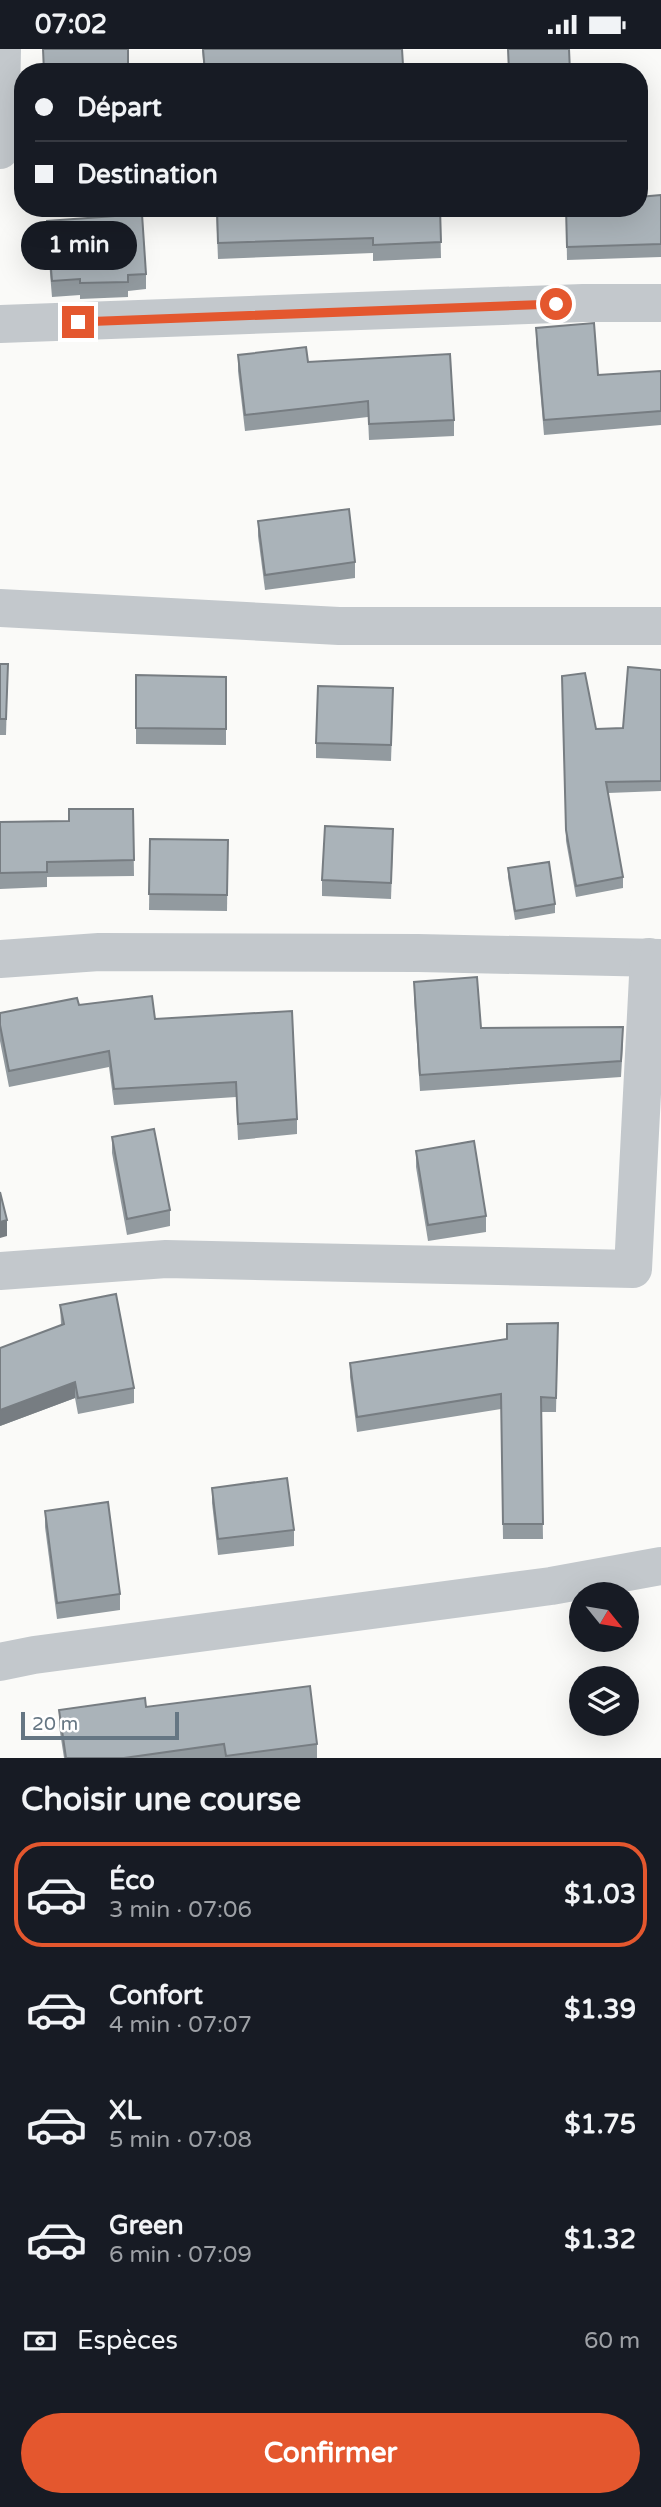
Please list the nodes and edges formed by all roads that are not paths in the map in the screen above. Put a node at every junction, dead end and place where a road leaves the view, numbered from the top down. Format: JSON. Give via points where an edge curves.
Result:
{"nodes":[{"id":1,"x":2,"y":49,"type":"edge"},
{"id":2,"x":0,"y":150,"type":"edge"},
{"id":3,"x":661,"y":303,"type":"edge"},
{"id":4,"x":0,"y":324,"type":"edge"},
{"id":5,"x":0,"y":608,"type":"edge"},
{"id":6,"x":661,"y":626,"type":"edge"},
{"id":7,"x":655,"y":957,"type":"edge"},
{"id":8,"x":0,"y":959,"type":"edge"},
{"id":9,"x":0,"y":1271,"type":"edge"},
{"id":10,"x":661,"y":1566,"type":"edge"},
{"id":11,"x":0,"y":1662,"type":"edge"}],
"edges":[{"from":1,"to":2,"type":"street"},
{"from":3,"to":4,"type":"street"},
{"from":5,"to":6,"type":"street","via":[[339,626]]},
{"from":7,"to":8,"type":"street","via":[[99,952]]},
{"from":7,"to":9,"type":"street","via":[[633,1269],[166,1259]]},
{"from":10,"to":11,"type":"street"}]}
